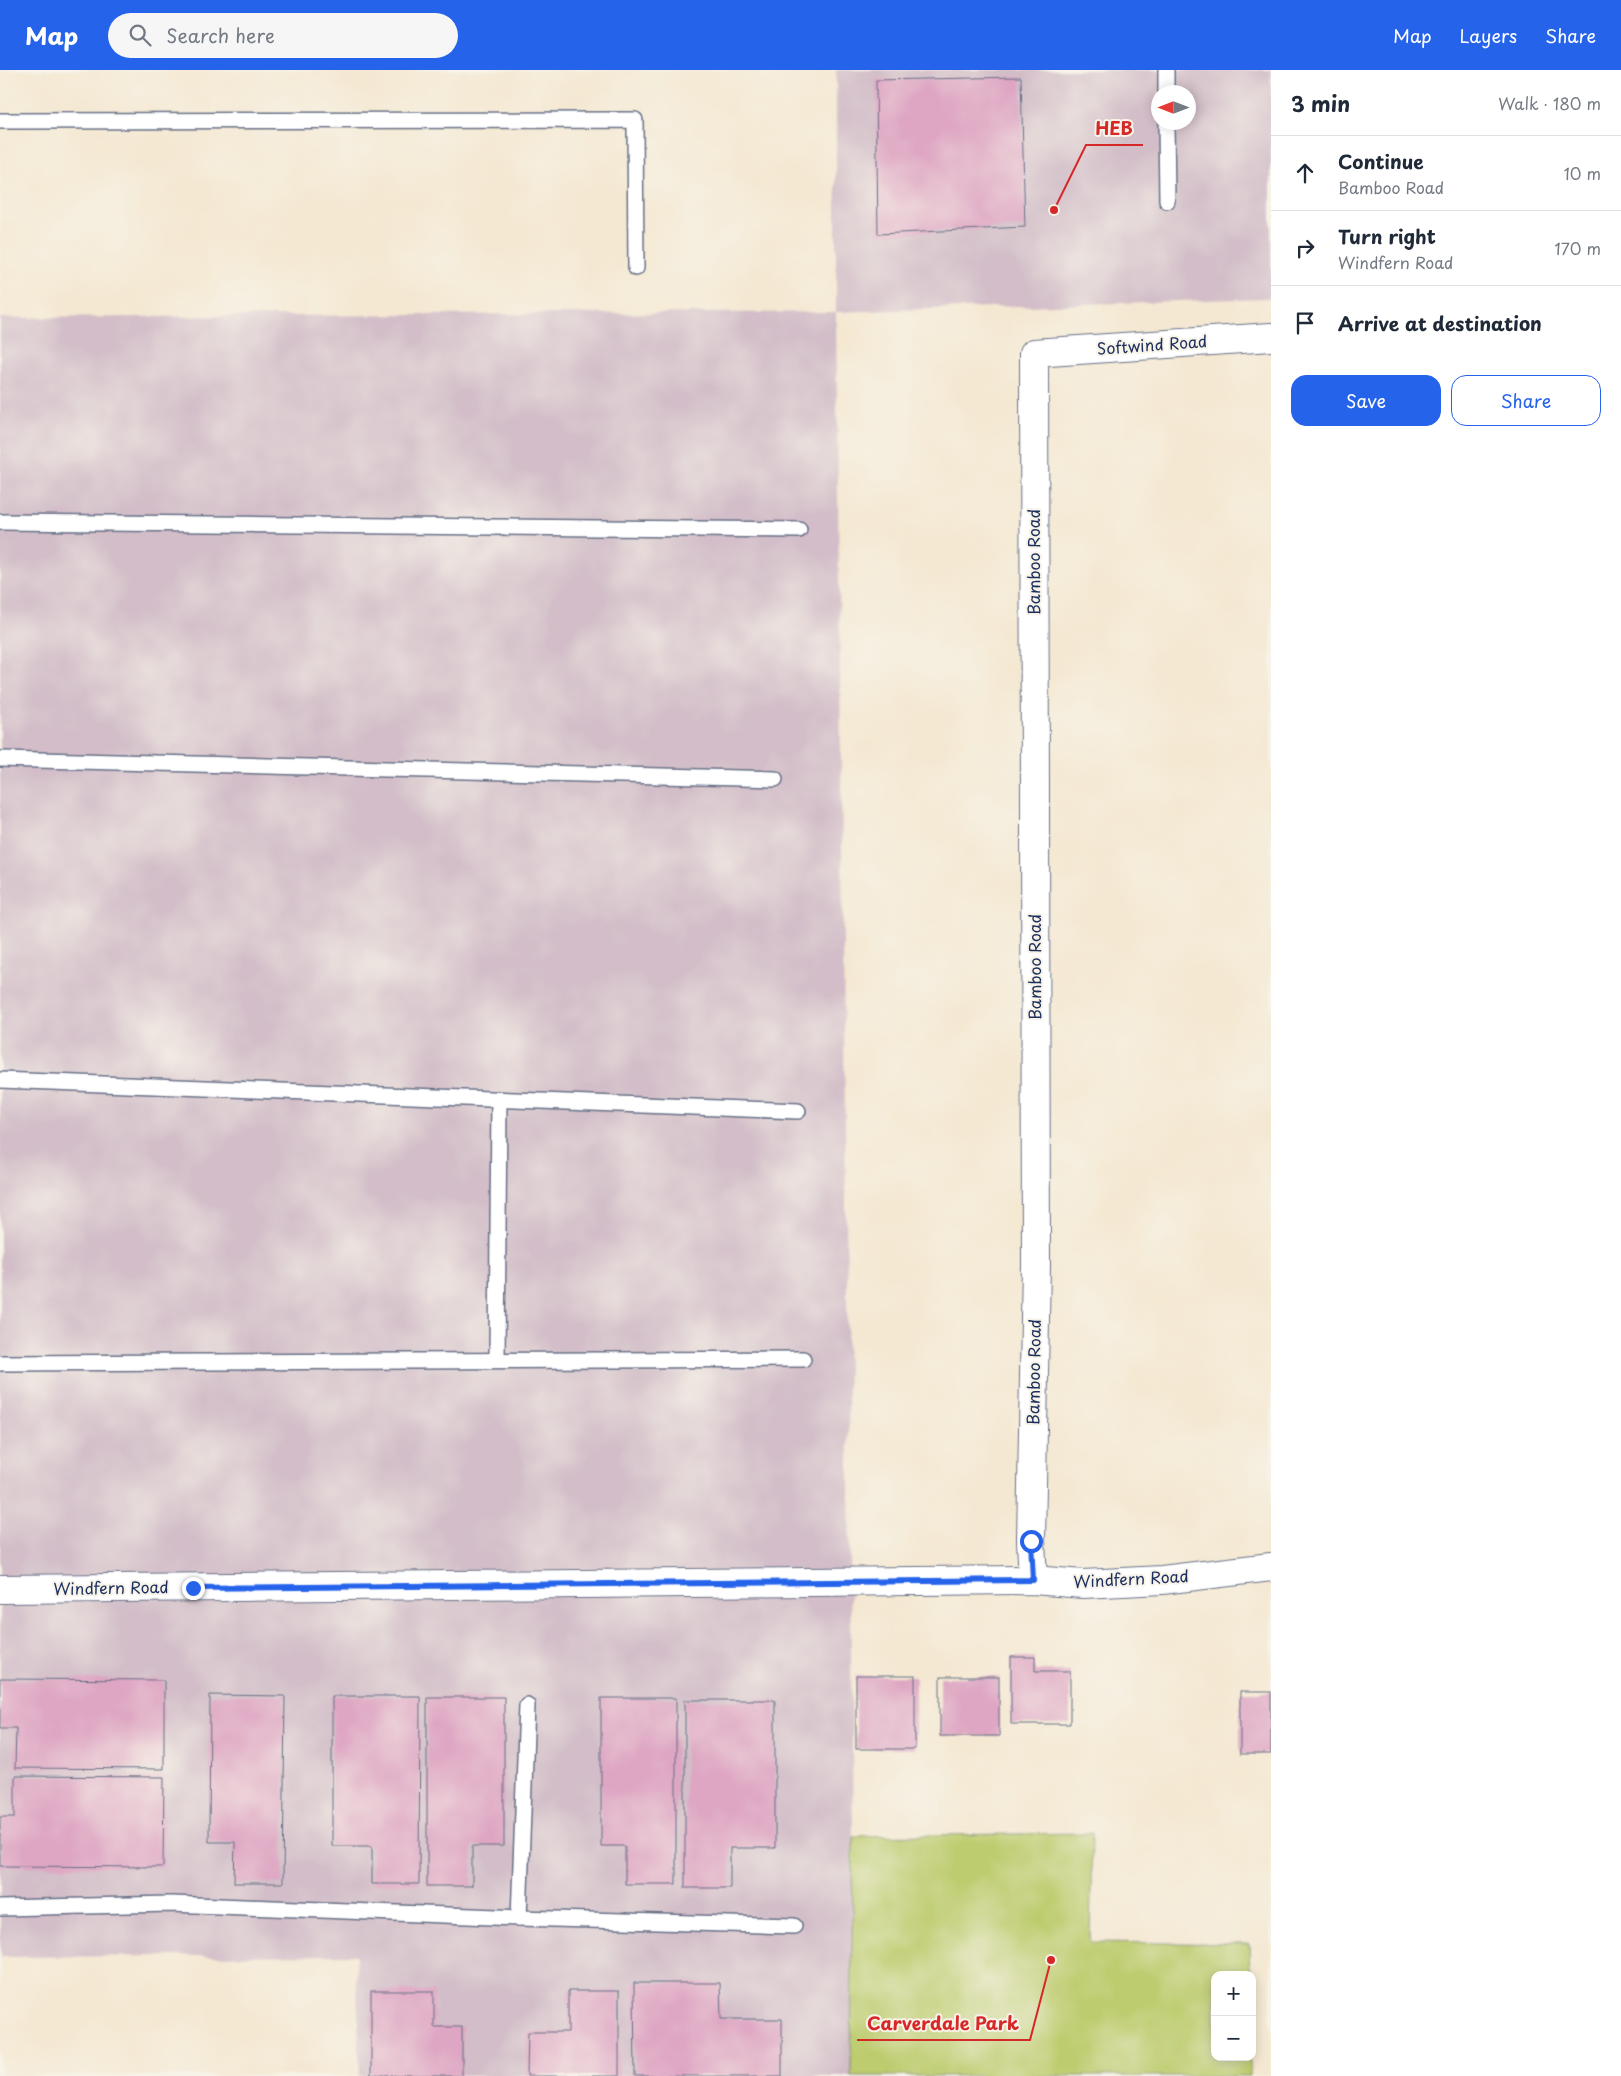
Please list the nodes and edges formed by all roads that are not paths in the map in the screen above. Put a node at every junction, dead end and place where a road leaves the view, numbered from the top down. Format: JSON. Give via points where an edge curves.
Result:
{"nodes":[{"id":1,"x":1166,"y":70,"type":"edge"},
{"id":2,"x":1166,"y":85,"type":"edge"},
{"id":3,"x":0,"y":121,"type":"edge"},
{"id":4,"x":1166,"y":130,"type":"edge"},
{"id":5,"x":1167,"y":201,"type":"dead end"},
{"id":6,"x":636,"y":268,"type":"dead end"},
{"id":7,"x":1271,"y":337,"type":"edge"},
{"id":8,"x":1034,"y":352,"type":"joint"},
{"id":9,"x":0,"y":522,"type":"edge"},
{"id":10,"x":799,"y":530,"type":"dead end"},
{"id":11,"x":0,"y":759,"type":"edge"},
{"id":12,"x":776,"y":779,"type":"dead end"},
{"id":13,"x":0,"y":1080,"type":"edge"},
{"id":14,"x":499,"y":1100,"type":"junction"},
{"id":15,"x":798,"y":1111,"type":"dead end"},
{"id":16,"x":803,"y":1359,"type":"dead end"},
{"id":17,"x":497,"y":1360,"type":"junction"},
{"id":18,"x":0,"y":1363,"type":"edge"},
{"id":19,"x":1271,"y":1567,"type":"edge"},
{"id":20,"x":1033,"y":1580,"type":"junction"},
{"id":21,"x":0,"y":1589,"type":"edge"},
{"id":22,"x":527,"y":1705,"type":"dead end"},
{"id":23,"x":0,"y":1908,"type":"edge"},
{"id":24,"x":519,"y":1918,"type":"junction"},
{"id":25,"x":794,"y":1926,"type":"dead end"}],
"edges":[{"from":1,"to":2,"type":"lane"},
{"from":3,"to":6,"type":"lane","via":[[635,120]]},
{"from":4,"to":5,"type":"lane"},
{"from":7,"to":8,"type":"street","name":"Softwind Road"},
{"from":8,"to":20,"type":"street","name":"Bamboo Road","via":[[1036,1264]]},
{"from":9,"to":10,"type":"lane"},
{"from":11,"to":12,"type":"lane"},
{"from":13,"to":14,"type":"lane"},
{"from":14,"to":15,"type":"lane"},
{"from":14,"to":17,"type":"lane"},
{"from":16,"to":17,"type":"lane"},
{"from":17,"to":18,"type":"lane"},
{"from":19,"to":20,"type":"street","name":"Windfern Road","via":[[1162,1580],[1083,1584]]},
{"from":20,"to":21,"type":"street","name":"Windfern Road"},
{"from":22,"to":24,"type":"lane"},
{"from":23,"to":24,"type":"lane","via":[[171,1904]]},
{"from":24,"to":25,"type":"lane"}]}
